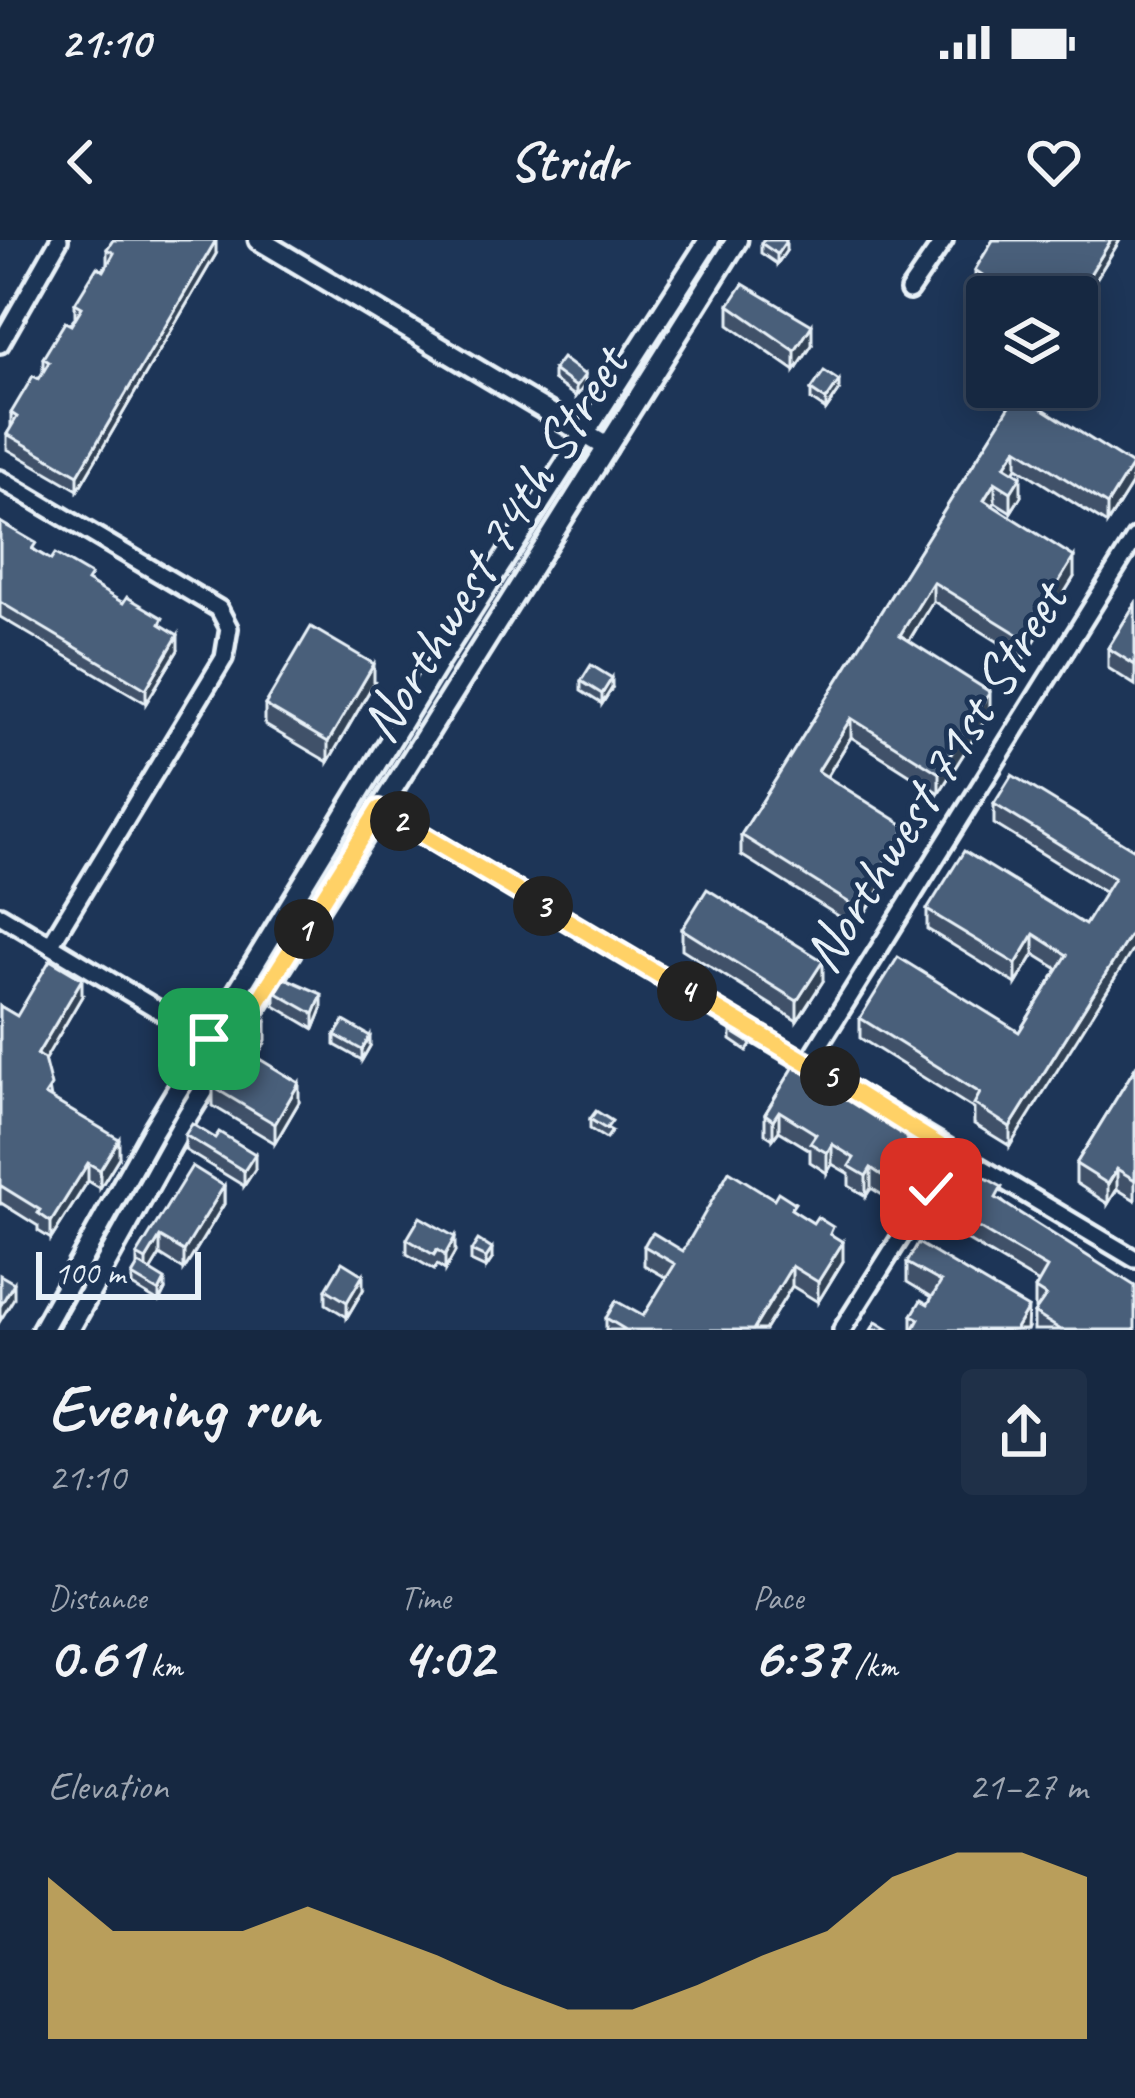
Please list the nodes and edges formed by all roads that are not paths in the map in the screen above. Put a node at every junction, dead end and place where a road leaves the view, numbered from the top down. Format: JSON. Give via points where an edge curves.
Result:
{"nodes":[{"id":1,"x":59,"y":240,"type":"edge"},
{"id":2,"x":259,"y":240,"type":"edge"},
{"id":3,"x":711,"y":240,"type":"edge"},
{"id":4,"x":736,"y":240,"type":"edge"},
{"id":5,"x":944,"y":240,"type":"edge"},
{"id":6,"x":716,"y":274,"type":"junction"},
{"id":7,"x":909,"y":291,"type":"dead end"},
{"id":8,"x":0,"y":344,"type":"edge"},
{"id":9,"x":583,"y":432,"type":"junction"},
{"id":10,"x":607,"y":447,"type":"junction"},
{"id":11,"x":0,"y":479,"type":"edge"},
{"id":12,"x":1135,"y":538,"type":"edge"},
{"id":13,"x":379,"y":809,"type":"junction"},
{"id":14,"x":0,"y":915,"type":"edge"},
{"id":15,"x":50,"y":945,"type":"junction"},
{"id":16,"x":209,"y":1039,"type":"junction"},
{"id":17,"x":227,"y":1051,"type":"junction"},
{"id":18,"x":808,"y":1063,"type":"junction"},
{"id":19,"x":953,"y":1154,"type":"junction"},
{"id":20,"x":1135,"y":1259,"type":"edge"},
{"id":21,"x":42,"y":1330,"type":"edge"},
{"id":22,"x":69,"y":1330,"type":"edge"},
{"id":23,"x":842,"y":1330,"type":"edge"}],
"edges":[{"from":1,"to":8,"type":"street"},
{"from":2,"to":9,"type":"main road"},
{"from":3,"to":6,"type":"main road"},
{"from":3,"to":9,"type":"main road","name":"Northwest 74th Street"},
{"from":4,"to":6,"type":"main road","name":"Northwest 74th Street"},
{"from":5,"to":7,"type":"street"},
{"from":6,"to":10,"type":"main road","name":"Northwest 74th Street"},
{"from":9,"to":10,"type":"main road"},
{"from":9,"to":16,"type":"main road","name":"Northwest 74th Street"},
{"from":10,"to":13,"type":"main road","name":"Northwest 74th Street"},
{"from":11,"to":15,"type":"street","via":[[219,609],[229,628],[224,658]]},
{"from":12,"to":18,"type":"street","name":"Northwest 71st Street"},
{"from":13,"to":17,"type":"main road","name":"Northwest 74th Street"},
{"from":13,"to":18,"type":"street"},
{"from":14,"to":15,"type":"street"},
{"from":15,"to":16,"type":"street"},
{"from":16,"to":17,"type":"street"},
{"from":16,"to":21,"type":"main road","name":"Northwest 74th Street"},
{"from":17,"to":22,"type":"main road","name":"Northwest 74th Street"},
{"from":18,"to":19,"type":"street"},
{"from":19,"to":20,"type":"street"},
{"from":19,"to":23,"type":"street"}]}
